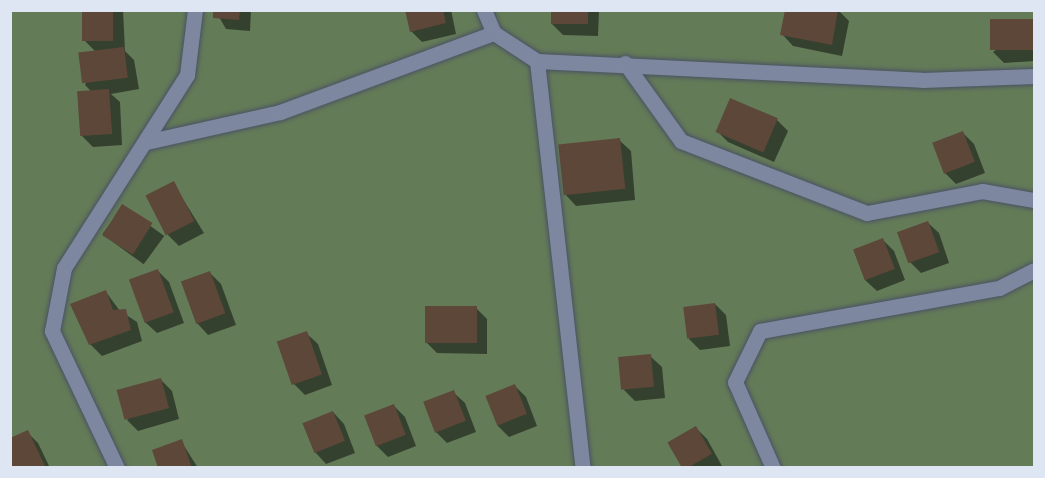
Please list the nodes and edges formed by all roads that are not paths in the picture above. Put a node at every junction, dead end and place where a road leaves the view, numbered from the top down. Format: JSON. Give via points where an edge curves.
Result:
{"nodes":[{"id":1,"x":195,"y":10,"type":"edge"},
{"id":2,"x":484,"y":10,"type":"edge"},
{"id":3,"x":494,"y":33,"type":"junction"},
{"id":4,"x":537,"y":60,"type":"junction"},
{"id":5,"x":624,"y":63,"type":"junction"},
{"id":6,"x":1035,"y":76,"type":"edge"},
{"id":7,"x":146,"y":142,"type":"junction"},
{"id":8,"x":1035,"y":201,"type":"edge"},
{"id":9,"x":1035,"y":270,"type":"edge"},
{"id":10,"x":117,"y":468,"type":"edge"},
{"id":11,"x":583,"y":468,"type":"edge"},
{"id":12,"x":773,"y":468,"type":"edge"}],
"edges":[{"from":1,"to":7,"type":"street","via":[[187,75]]},
{"from":2,"to":3,"type":"street"},
{"from":3,"to":4,"type":"street"},
{"from":3,"to":7,"type":"street","via":[[280,112]]},
{"from":4,"to":5,"type":"street"},
{"from":4,"to":11,"type":"street"},
{"from":5,"to":6,"type":"street","via":[[922,80]]},
{"from":5,"to":8,"type":"street","via":[[681,141],[867,213],[982,191]]},
{"from":7,"to":10,"type":"street","via":[[64,268],[52,331]]},
{"from":9,"to":12,"type":"street","via":[[999,288],[760,331],[735,382]]}]}
